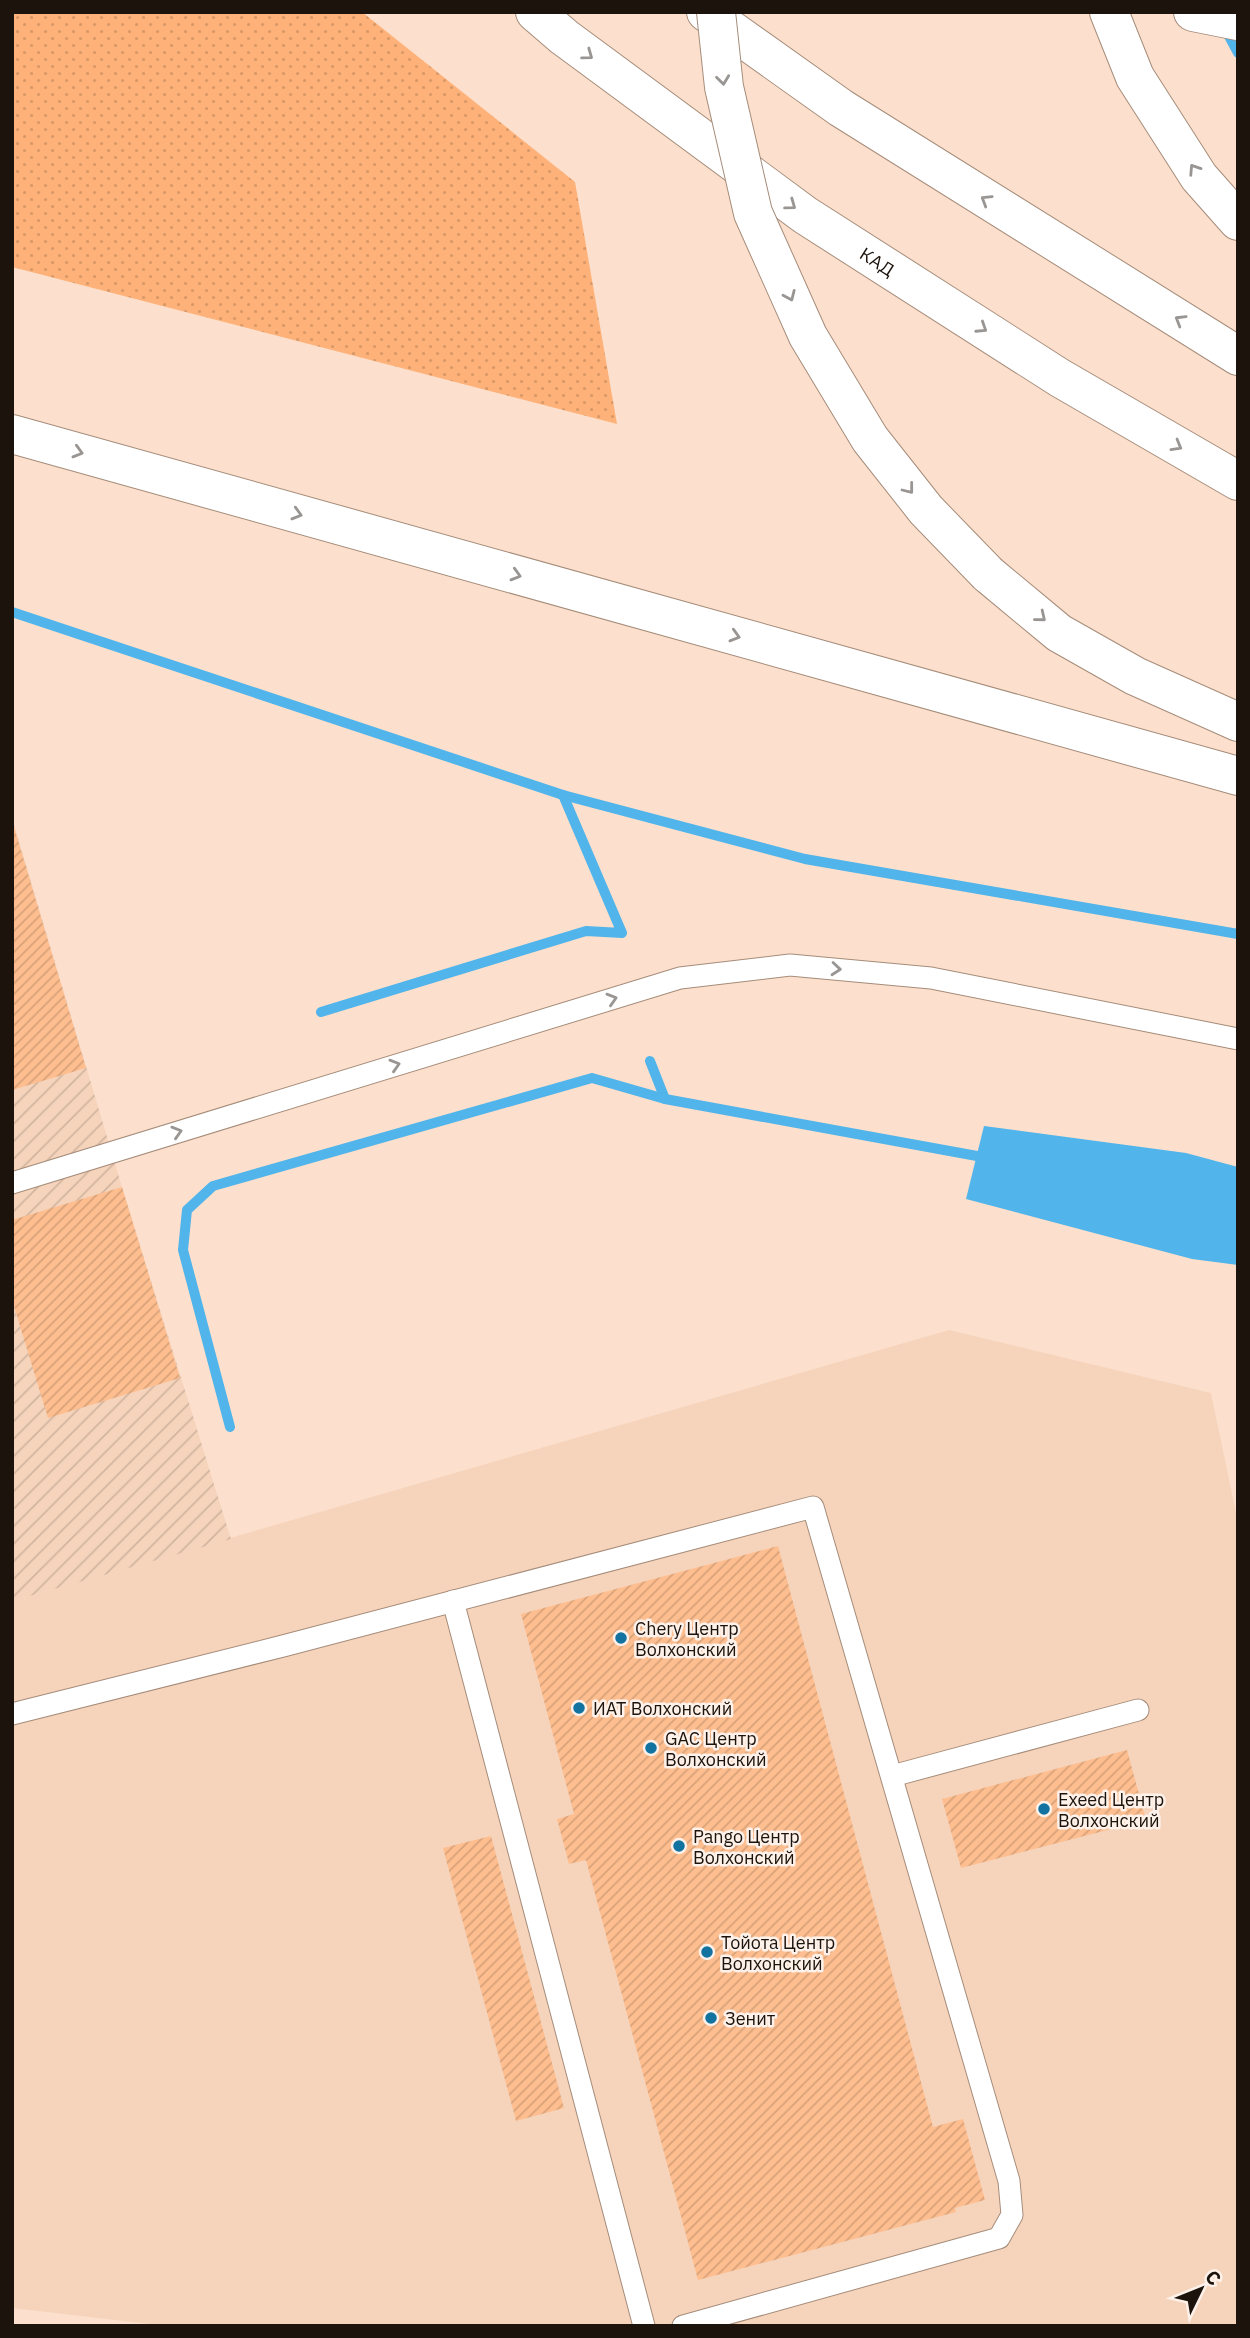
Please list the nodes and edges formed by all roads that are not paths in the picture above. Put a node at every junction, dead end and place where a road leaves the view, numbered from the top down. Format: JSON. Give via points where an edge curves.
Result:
{"nodes":[{"id":1,"x":535,"y":12,"type":"edge"},
{"id":2,"x":706,"y":12,"type":"edge"},
{"id":3,"x":716,"y":12,"type":"edge"},
{"id":4,"x":1109,"y":12,"type":"edge"},
{"id":5,"x":1193,"y":12,"type":"edge"},
{"id":6,"x":1238,"y":21,"type":"edge"},
{"id":7,"x":1238,"y":221,"type":"edge"},
{"id":8,"x":1238,"y":356,"type":"edge"},
{"id":9,"x":12,"y":434,"type":"edge"},
{"id":10,"x":1238,"y":481,"type":"edge"},
{"id":11,"x":1238,"y":723,"type":"edge"},
{"id":12,"x":1238,"y":776,"type":"edge"},
{"id":13,"x":1238,"y":1039,"type":"edge"},
{"id":14,"x":12,"y":1183,"type":"edge"},
{"id":15,"x":453,"y":1601,"type":"junction"},
{"id":16,"x":1139,"y":1710,"type":"dead end"},
{"id":17,"x":12,"y":1714,"type":"edge"},
{"id":18,"x":892,"y":1776,"type":"junction"},
{"id":19,"x":644,"y":2326,"type":"edge"},
{"id":20,"x":683,"y":2326,"type":"edge"}],
"edges":[{"from":1,"to":10,"type":"main road","name":"КАД","one_way":true,"via":[[805,215],[1059,378]]},
{"from":8,"to":2,"type":"main road","one_way":true,"via":[[841,108]]},
{"from":3,"to":11,"type":"main road","one_way":true,"bridge":true,"via":[[724,87],[752,214],[808,336],[870,439],[926,510],[988,574],[1059,633],[1135,676]]},
{"from":7,"to":4,"type":"main road","one_way":true,"via":[[1199,177],[1135,77]]},
{"from":5,"to":6,"type":"main road"},
{"from":9,"to":12,"type":"main road","one_way":true},
{"from":14,"to":13,"type":"lane","one_way":true,"via":[[680,978],[790,965],[931,978]]},
{"from":15,"to":17,"type":"lane"},
{"from":15,"to":18,"type":"lane","via":[[813,1507]]},
{"from":15,"to":19,"type":"lane"},
{"from":16,"to":18,"type":"lane"},
{"from":18,"to":20,"type":"lane","via":[[1009,2181],[1012,2215],[999,2238]]}]}
